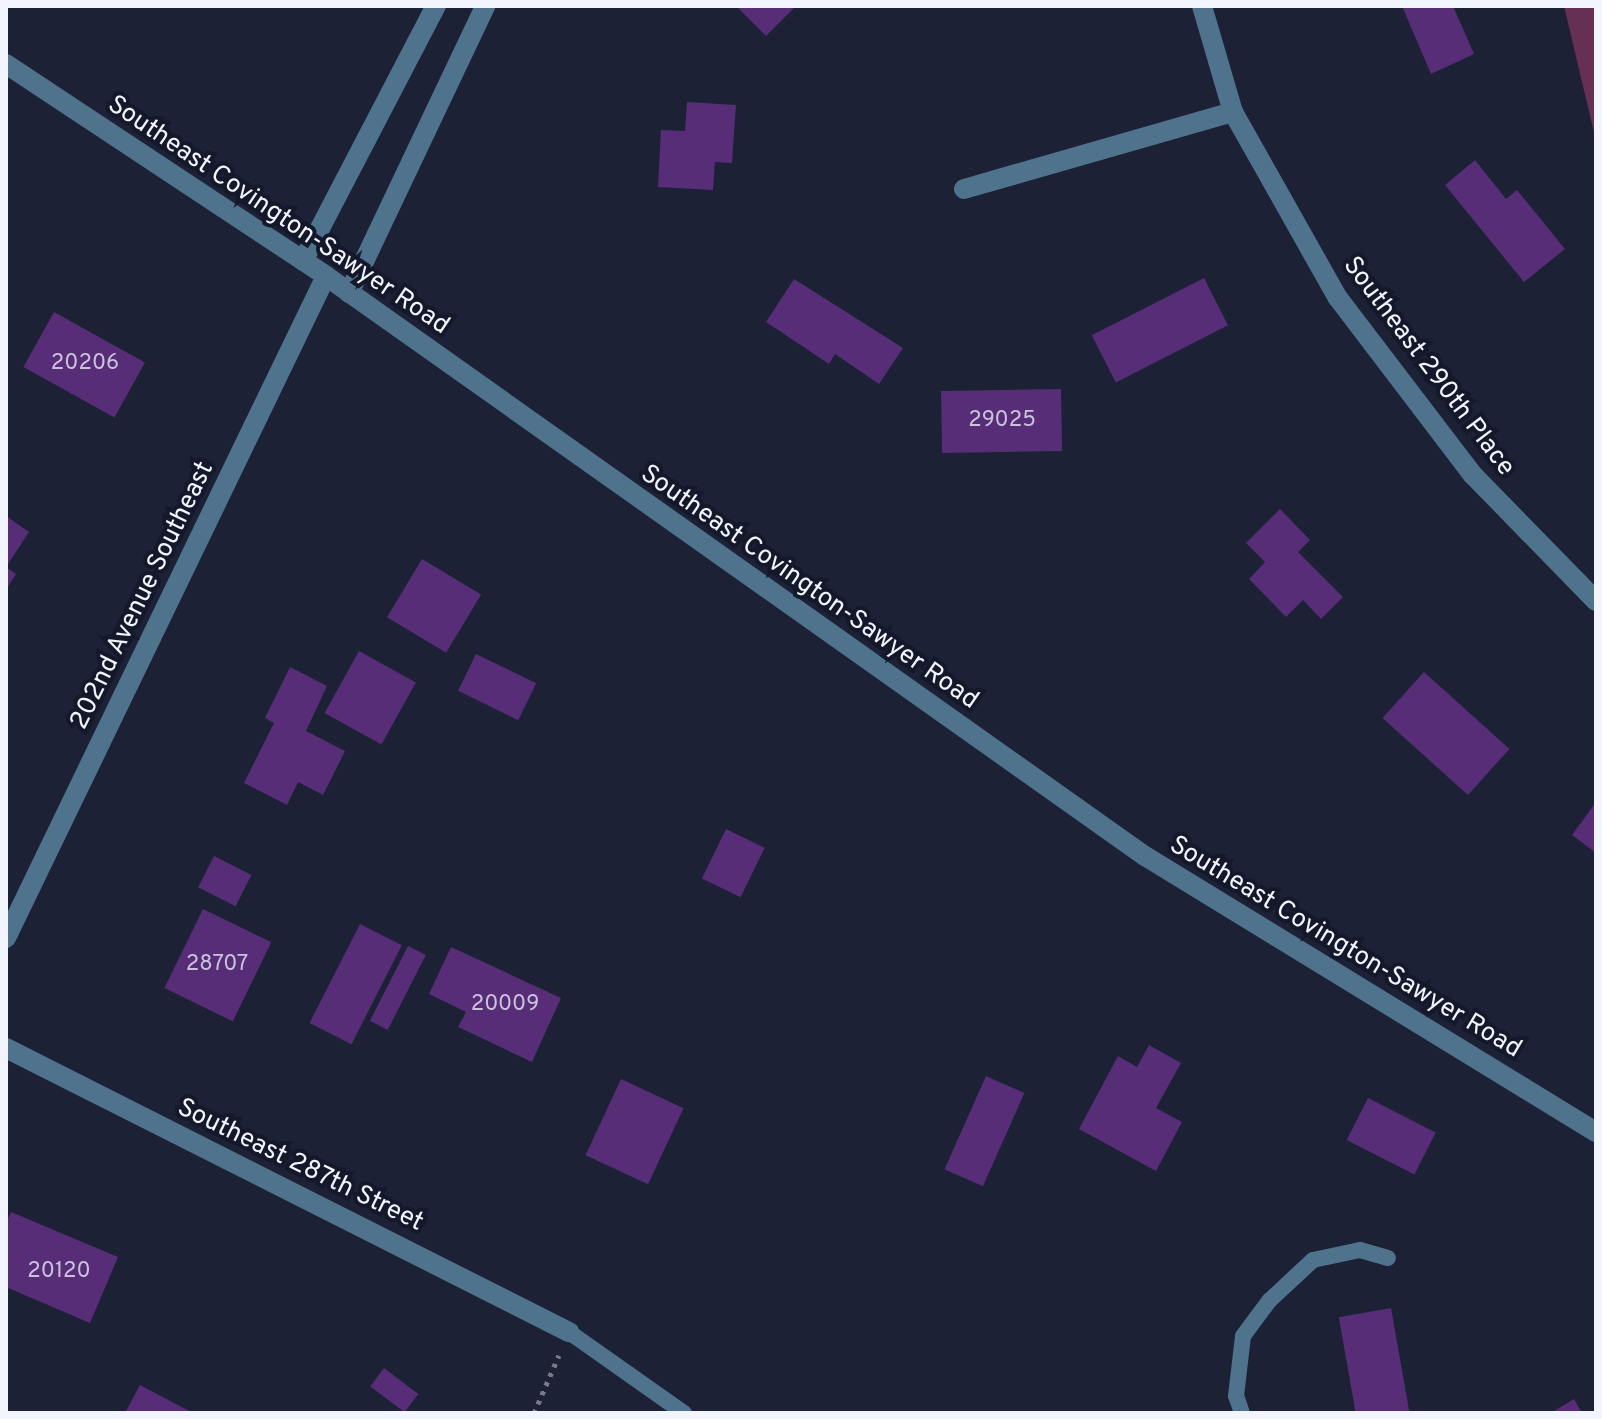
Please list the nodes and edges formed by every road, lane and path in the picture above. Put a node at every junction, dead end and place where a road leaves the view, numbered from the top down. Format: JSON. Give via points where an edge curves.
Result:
{"nodes":[{"id":1,"x":436,"y":6,"type":"edge"},
{"id":2,"x":485,"y":6,"type":"edge"},
{"id":3,"x":1202,"y":6,"type":"edge"},
{"id":4,"x":6,"y":64,"type":"edge"},
{"id":5,"x":1233,"y":112,"type":"junction"},
{"id":6,"x":964,"y":189,"type":"dead end"},
{"id":7,"x":303,"y":261,"type":"junction"},
{"id":8,"x":326,"y":276,"type":"junction"},
{"id":9,"x":349,"y":293,"type":"junction"},
{"id":10,"x":1596,"y":601,"type":"edge"},
{"id":11,"x":6,"y":938,"type":"edge"},
{"id":12,"x":6,"y":1048,"type":"edge"},
{"id":13,"x":1596,"y":1132,"type":"edge"},
{"id":14,"x":1388,"y":1258,"type":"dead end"},
{"id":15,"x":569,"y":1332,"type":"junction"},
{"id":16,"x":534,"y":1413,"type":"edge"},
{"id":17,"x":684,"y":1413,"type":"edge"},
{"id":18,"x":1242,"y":1413,"type":"edge"}],
"edges":[{"from":1,"to":7,"type":"street"},
{"from":2,"to":9,"type":"street"},
{"from":3,"to":5,"type":"street","name":"Southeast 290th Place"},
{"from":4,"to":7,"type":"street","name":"Southeast Covington-Sawyer Road"},
{"from":5,"to":6,"type":"street"},
{"from":5,"to":10,"type":"street","name":"Southeast 290th Place","via":[[1338,298],[1473,475]]},
{"from":7,"to":8,"type":"street","name":"Southeast Covington-Sawyer Road"},
{"from":8,"to":9,"type":"street","name":"Southeast Covington-Sawyer Road"},
{"from":8,"to":11,"type":"street","name":"202nd Avenue Southeast"},
{"from":9,"to":13,"type":"street","name":"Southeast Covington-Sawyer Road","via":[[1145,856]]},
{"from":12,"to":15,"type":"street","name":"Southeast 287th Street"},
{"from":14,"to":18,"type":"lane","via":[[1360,1250],[1313,1260],[1269,1301],[1243,1336],[1236,1396]]},
{"from":15,"to":16,"type":"path"},
{"from":15,"to":17,"type":"lane"}]}
